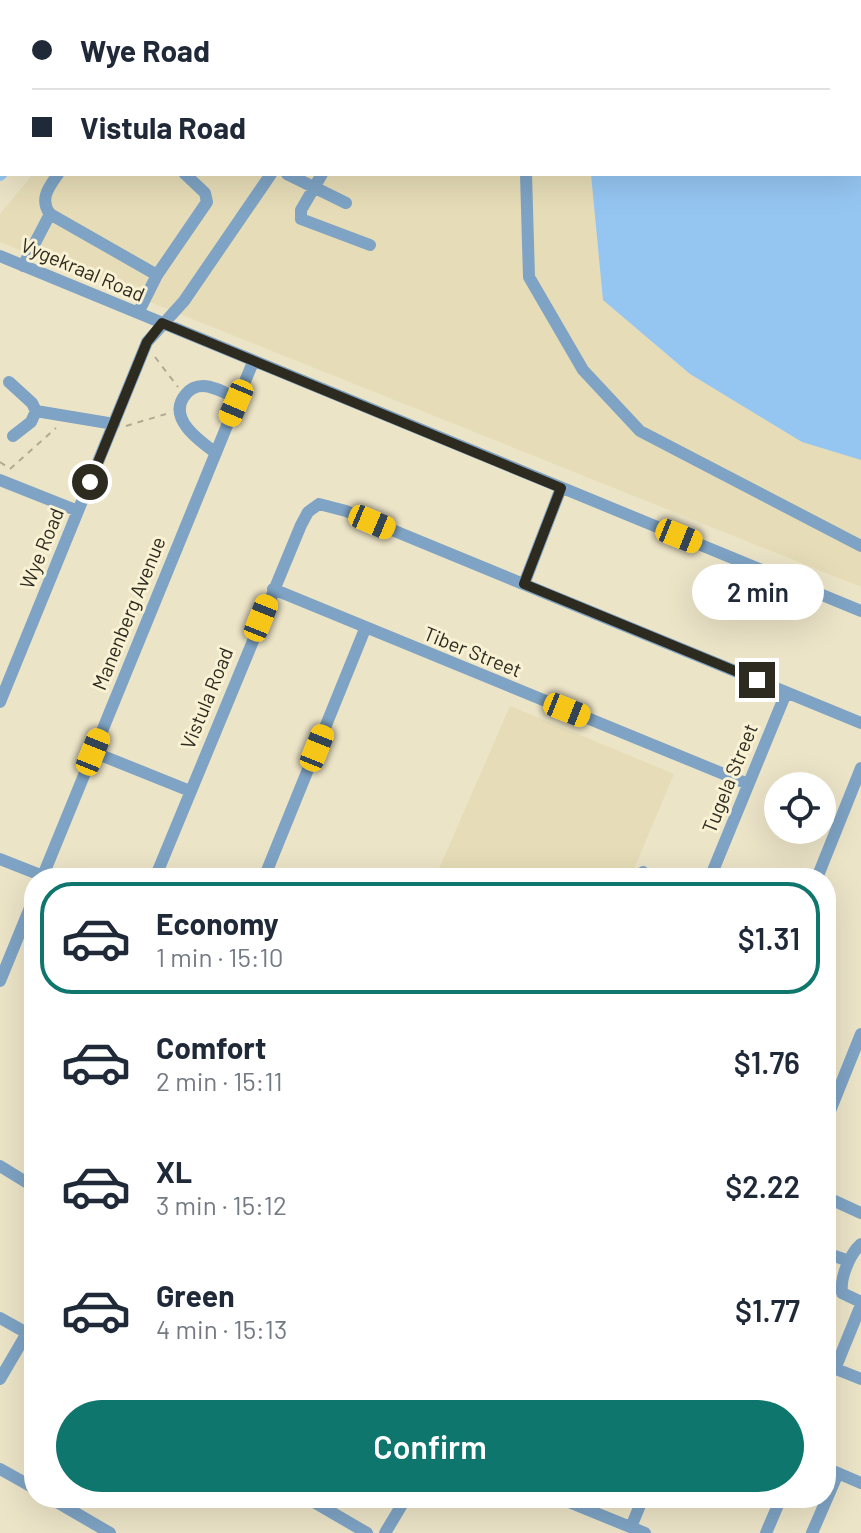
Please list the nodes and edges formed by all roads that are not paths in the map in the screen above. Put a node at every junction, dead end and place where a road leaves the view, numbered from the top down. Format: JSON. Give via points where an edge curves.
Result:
{"nodes":[{"id":1,"x":57,"y":176,"type":"edge"},
{"id":2,"x":187,"y":176,"type":"edge"},
{"id":3,"x":270,"y":176,"type":"edge"},
{"id":4,"x":291,"y":176,"type":"edge"},
{"id":5,"x":321,"y":176,"type":"edge"},
{"id":6,"x":526,"y":176,"type":"edge"},
{"id":7,"x":314,"y":188,"type":"junction"},
{"id":8,"x":346,"y":203,"type":"dead end"},
{"id":9,"x":50,"y":214,"type":"junction"},
{"id":10,"x":370,"y":245,"type":"dead end"},
{"id":11,"x":0,"y":256,"type":"edge"},
{"id":12,"x":23,"y":266,"type":"junction"},
{"id":13,"x":157,"y":275,"type":"junction"},
{"id":14,"x":138,"y":313,"type":"junction"},
{"id":15,"x":162,"y":323,"type":"junction"},
{"id":16,"x":253,"y":362,"type":"junction"},
{"id":17,"x":9,"y":382,"type":"dead end"},
{"id":18,"x":238,"y":399,"type":"junction"},
{"id":19,"x":36,"y":411,"type":"junction"},
{"id":20,"x":114,"y":424,"type":"junction"},
{"id":21,"x":13,"y":436,"type":"dead end"},
{"id":22,"x":216,"y":453,"type":"junction"},
{"id":23,"x":0,"y":480,"type":"edge"},
{"id":24,"x":561,"y":488,"type":"junction"},
{"id":25,"x":78,"y":511,"type":"junction"},
{"id":26,"x":861,"y":546,"type":"edge"},
{"id":27,"x":524,"y":584,"type":"junction"},
{"id":28,"x":273,"y":589,"type":"junction"},
{"id":29,"x":861,"y":611,"type":"edge"},
{"id":30,"x":365,"y":629,"type":"junction"},
{"id":31,"x":786,"y":693,"type":"junction"},
{"id":32,"x":0,"y":702,"type":"edge"},
{"id":33,"x":861,"y":723,"type":"edge"},
{"id":34,"x":93,"y":752,"type":"junction"},
{"id":35,"x":861,"y":768,"type":"edge"},
{"id":36,"x":748,"y":784,"type":"junction"},
{"id":37,"x":190,"y":791,"type":"junction"},
{"id":38,"x":0,"y":859,"type":"edge"},
{"id":39,"x":46,"y":868,"type":"edge"},
{"id":40,"x":159,"y":868,"type":"edge"},
{"id":41,"x":268,"y":868,"type":"edge"},
{"id":42,"x":714,"y":868,"type":"edge"},
{"id":43,"x":821,"y":868,"type":"edge"},
{"id":44,"x":24,"y":869,"type":"edge"},
{"id":45,"x":24,"y":922,"type":"edge"},
{"id":46,"x":0,"y":981,"type":"edge"},
{"id":47,"x":861,"y":1034,"type":"edge"},
{"id":48,"x":836,"y":1096,"type":"edge"},
{"id":49,"x":0,"y":1166,"type":"edge"},
{"id":50,"x":24,"y":1178,"type":"edge"},
{"id":51,"x":836,"y":1202,"type":"edge"},
{"id":52,"x":861,"y":1213,"type":"edge"},
{"id":53,"x":861,"y":1244,"type":"edge"},
{"id":54,"x":836,"y":1256,"type":"edge"},
{"id":55,"x":849,"y":1261,"type":"junction"},
{"id":56,"x":861,"y":1303,"type":"edge"},
{"id":57,"x":0,"y":1318,"type":"edge"},
{"id":58,"x":24,"y":1332,"type":"edge"},
{"id":59,"x":24,"y":1344,"type":"edge"},
{"id":60,"x":836,"y":1355,"type":"edge"},
{"id":61,"x":836,"y":1369,"type":"edge"},
{"id":62,"x":0,"y":1379,"type":"edge"},
{"id":63,"x":861,"y":1379,"type":"edge"},
{"id":64,"x":0,"y":1469,"type":"edge"},
{"id":65,"x":836,"y":1473,"type":"edge"},
{"id":66,"x":24,"y":1482,"type":"edge"},
{"id":67,"x":861,"y":1483,"type":"edge"},
{"id":68,"x":67,"y":1508,"type":"edge"},
{"id":69,"x":324,"y":1508,"type":"edge"},
{"id":70,"x":400,"y":1508,"type":"edge"},
{"id":71,"x":584,"y":1508,"type":"edge"},
{"id":72,"x":639,"y":1508,"type":"edge"},
{"id":73,"x":777,"y":1508,"type":"edge"},
{"id":74,"x":820,"y":1508,"type":"edge"},
{"id":75,"x":631,"y":1527,"type":"junction"},
{"id":76,"x":110,"y":1533,"type":"edge"},
{"id":77,"x":367,"y":1533,"type":"edge"},
{"id":78,"x":385,"y":1533,"type":"edge"},
{"id":79,"x":645,"y":1533,"type":"edge"},
{"id":80,"x":766,"y":1533,"type":"edge"},
{"id":81,"x":812,"y":1533,"type":"edge"}],
"edges":[{"from":1,"to":9,"type":"street","via":[[46,192]]},
{"from":2,"to":13,"type":"street","via":[[207,195],[207,202]]},
{"from":3,"to":15,"type":"street","name":"Wye Road","via":[[184,301]]},
{"from":4,"to":7,"type":"street"},
{"from":5,"to":7,"type":"street"},
{"from":6,"to":26,"type":"street","via":[[529,277],[590,377],[640,431]]},
{"from":7,"to":8,"type":"street"},
{"from":7,"to":10,"type":"street","via":[[301,219]]},
{"from":9,"to":12,"type":"street"},
{"from":9,"to":13,"type":"street"},
{"from":11,"to":12,"type":"street","name":"Vygekraal Road"},
{"from":12,"to":14,"type":"street","name":"Vygekraal Road"},
{"from":13,"to":14,"type":"street"},
{"from":14,"to":15,"type":"street","name":"Vygekraal Road"},
{"from":15,"to":16,"type":"street","name":"Vygekraal Road"},
{"from":15,"to":20,"type":"street","name":"Wye Road","via":[[147,342]]},
{"from":16,"to":18,"type":"street","name":"Manenberg Avenue"},
{"from":16,"to":24,"type":"street","name":"Vygekraal Road"},
{"from":17,"to":19,"type":"street"},
{"from":18,"to":22,"type":"street","name":"Manenberg Avenue"},
{"from":18,"to":22,"type":"street","via":[[206,386],[184,396],[179,411],[185,426]]},
{"from":19,"to":20,"type":"street"},
{"from":19,"to":21,"type":"street"},
{"from":20,"to":25,"type":"street","name":"Wye Road"},
{"from":22,"to":34,"type":"street","name":"Manenberg Avenue"},
{"from":23,"to":25,"type":"street"},
{"from":24,"to":27,"type":"street"},
{"from":24,"to":29,"type":"street","name":"Vygekraal Road"},
{"from":25,"to":32,"type":"street","name":"Wye Road"},
{"from":27,"to":28,"type":"street","name":"Vistula Road","via":[[319,504],[308,512]]},
{"from":27,"to":31,"type":"street","name":"Vistula Road"},
{"from":28,"to":30,"type":"street","name":"Tiber Street"},
{"from":28,"to":37,"type":"street","name":"Vistula Road"},
{"from":30,"to":36,"type":"street","name":"Tiber Street"},
{"from":30,"to":41,"type":"street"},
{"from":31,"to":33,"type":"street","name":"Vistula Road"},
{"from":31,"to":36,"type":"street","name":"Tugela Street"},
{"from":34,"to":37,"type":"street"},
{"from":34,"to":39,"type":"street","name":"Manenberg Avenue"},
{"from":35,"to":43,"type":"street"},
{"from":36,"to":42,"type":"street","name":"Tugela Street"},
{"from":37,"to":40,"type":"street","name":"Vistula Road"},
{"from":38,"to":44,"type":"street"},
{"from":45,"to":46,"type":"street"},
{"from":47,"to":48,"type":"street"},
{"from":49,"to":50,"type":"street"},
{"from":51,"to":52,"type":"street"},
{"from":53,"to":55,"type":"street"},
{"from":54,"to":55,"type":"street"},
{"from":55,"to":56,"type":"street","via":[[841,1290]]},
{"from":56,"to":60,"type":"street"},
{"from":57,"to":58,"type":"street"},
{"from":59,"to":62,"type":"street"},
{"from":61,"to":63,"type":"street"},
{"from":64,"to":66,"type":"street"},
{"from":65,"to":67,"type":"street"},
{"from":68,"to":76,"type":"street"},
{"from":69,"to":77,"type":"street"},
{"from":70,"to":78,"type":"street"},
{"from":71,"to":75,"type":"street"},
{"from":72,"to":75,"type":"street"},
{"from":73,"to":80,"type":"street"},
{"from":74,"to":81,"type":"street"},
{"from":75,"to":79,"type":"street"}]}
